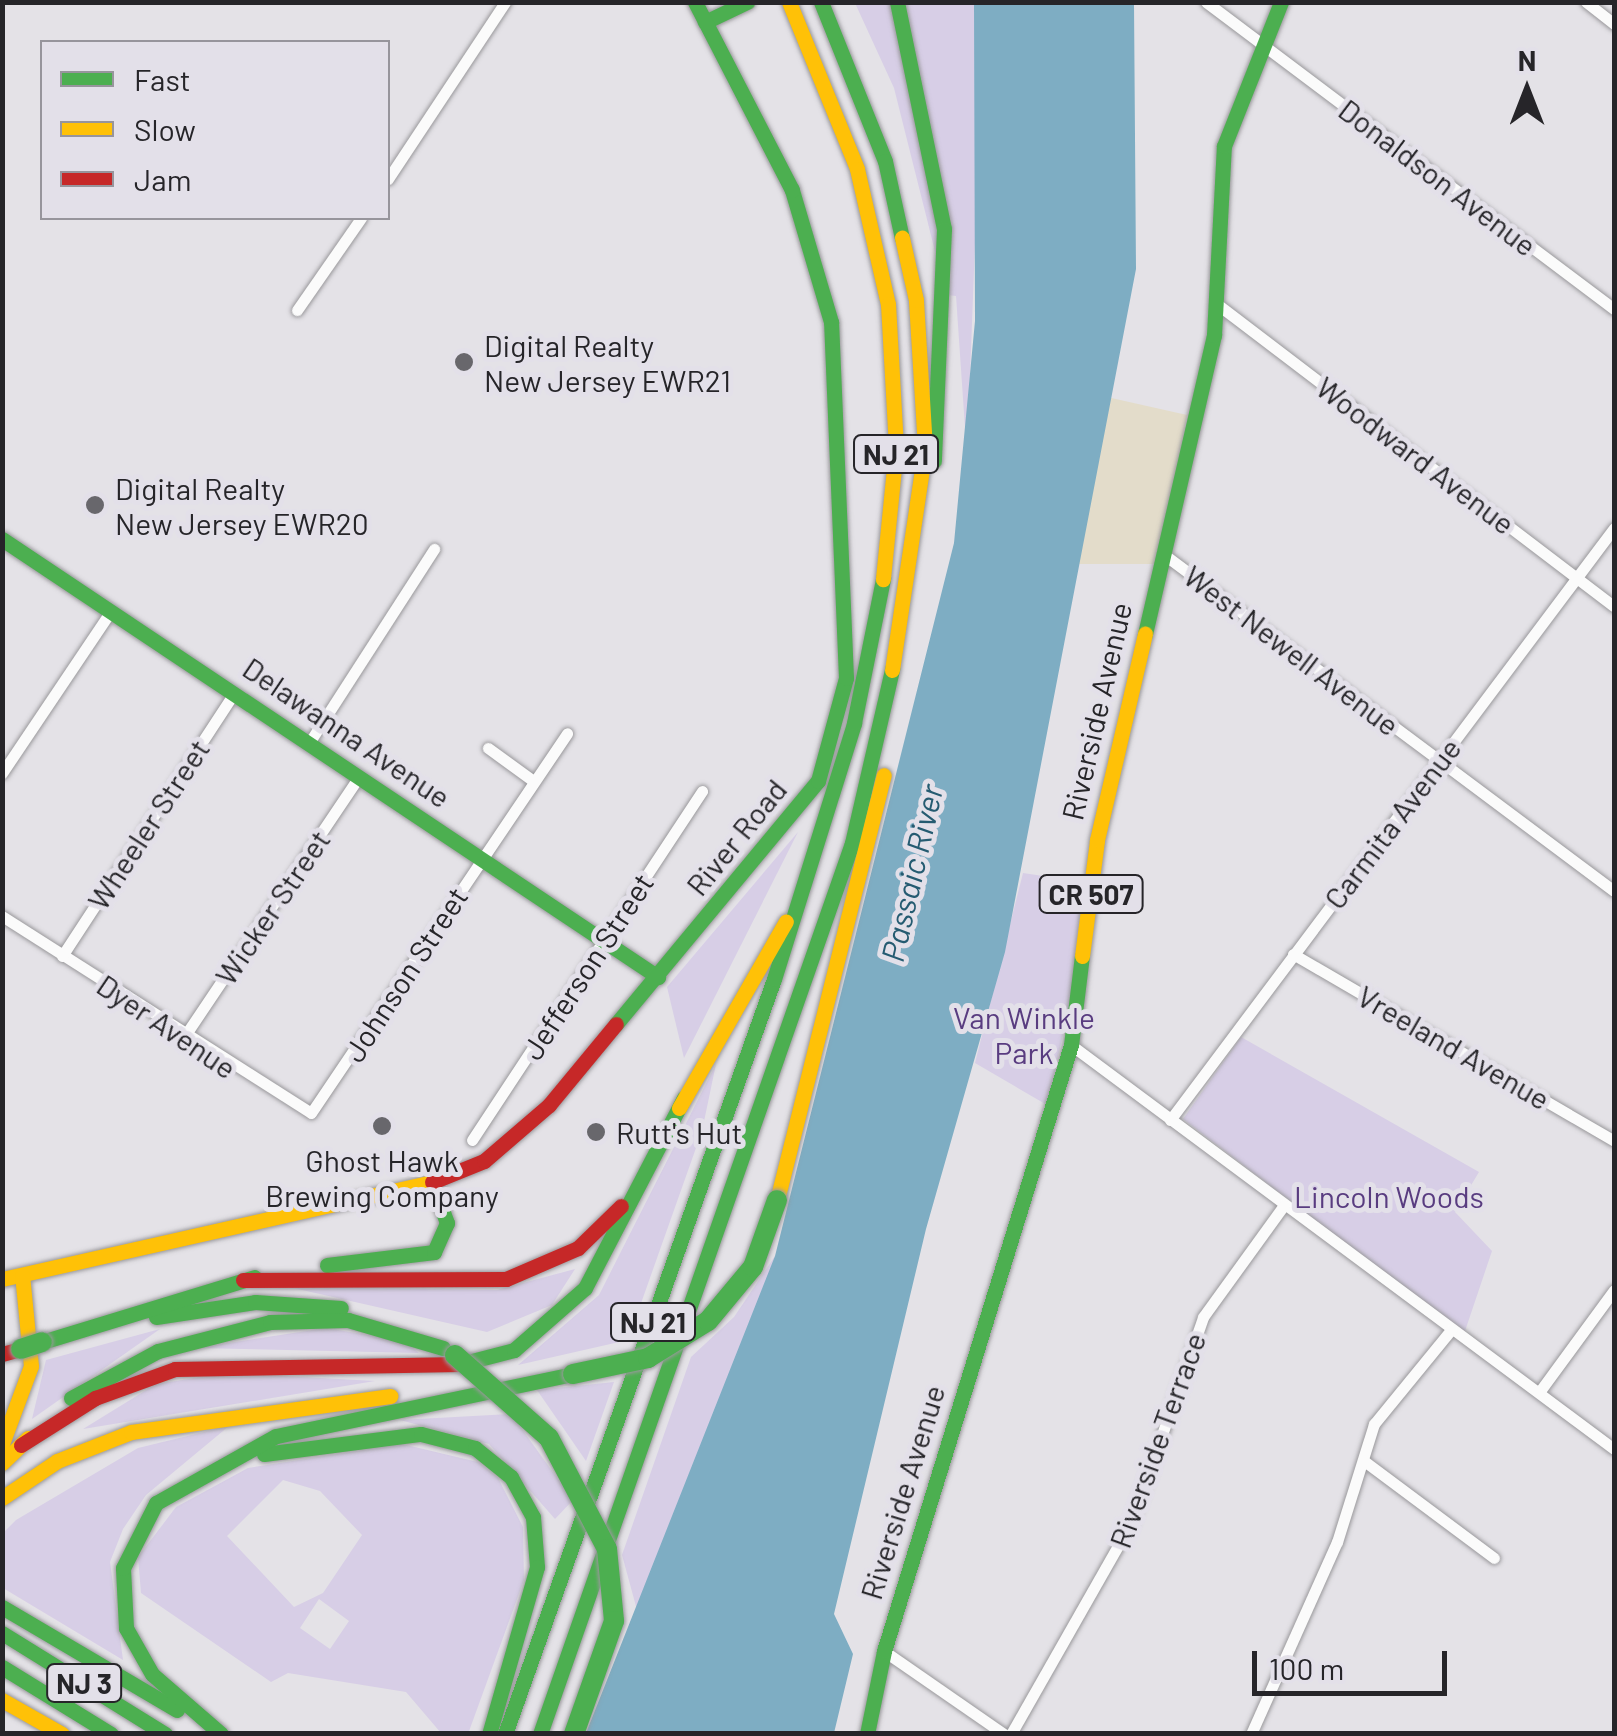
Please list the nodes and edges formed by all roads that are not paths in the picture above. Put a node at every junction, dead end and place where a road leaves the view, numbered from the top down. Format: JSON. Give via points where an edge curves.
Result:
{"nodes":[{"id":1,"x":505,"y":2,"type":"edge"},
{"id":2,"x":789,"y":2,"type":"edge"},
{"id":3,"x":821,"y":2,"type":"edge"},
{"id":4,"x":896,"y":2,"type":"edge"},
{"id":5,"x":1206,"y":2,"type":"edge"},
{"id":6,"x":1281,"y":2,"type":"edge"},
{"id":7,"x":1586,"y":2,"type":"edge"},
{"id":8,"x":746,"y":3,"type":"edge"},
{"id":9,"x":700,"y":12,"type":"edge"},
{"id":10,"x":1614,"y":24,"type":"edge"},
{"id":11,"x":1262,"y":44,"type":"junction"},
{"id":12,"x":390,"y":176,"type":"edge"},
{"id":13,"x":360,"y":220,"type":"edge"},
{"id":14,"x":1218,"y":304,"type":"junction"},
{"id":15,"x":1614,"y":309,"type":"edge"},
{"id":16,"x":297,"y":310,"type":"dead end"},
{"id":17,"x":1614,"y":528,"type":"edge"},
{"id":18,"x":2,"y":539,"type":"edge"},
{"id":19,"x":918,"y":541,"type":"junction"},
{"id":20,"x":434,"y":548,"type":"dead end"},
{"id":21,"x":1162,"y":553,"type":"junction"},
{"id":22,"x":1577,"y":577,"type":"junction"},
{"id":23,"x":1614,"y":606,"type":"edge"},
{"id":24,"x":112,"y":611,"type":"junction"},
{"id":25,"x":903,"y":634,"type":"junction"},
{"id":26,"x":234,"y":693,"type":"junction"},
{"id":27,"x":567,"y":733,"type":"dead end"},
{"id":28,"x":309,"y":743,"type":"junction"},
{"id":29,"x":488,"y":748,"type":"dead end"},
{"id":30,"x":1439,"y":760,"type":"junction"},
{"id":31,"x":2,"y":773,"type":"edge"},
{"id":32,"x":359,"y":777,"type":"junction"},
{"id":33,"x":532,"y":780,"type":"junction"},
{"id":34,"x":702,"y":792,"type":"dead end"},
{"id":35,"x":481,"y":857,"type":"junction"},
{"id":36,"x":1614,"y":892,"type":"edge"},
{"id":37,"x":796,"y":909,"type":"junction"},
{"id":38,"x":2,"y":916,"type":"edge"},
{"id":39,"x":604,"y":940,"type":"junction"},
{"id":40,"x":1293,"y":954,"type":"junction"},
{"id":41,"x":62,"y":956,"type":"junction"},
{"id":42,"x":658,"y":977,"type":"junction"},
{"id":43,"x":184,"y":1037,"type":"junction"},
{"id":44,"x":1071,"y":1045,"type":"junction"},
{"id":45,"x":329,"y":1092,"type":"joint"},
{"id":46,"x":684,"y":1098,"type":"junction"},
{"id":47,"x":1170,"y":1120,"type":"junction"},
{"id":48,"x":472,"y":1140,"type":"dead end"},
{"id":49,"x":1614,"y":1141,"type":"edge"},
{"id":50,"x":433,"y":1184,"type":"junction"},
{"id":51,"x":1284,"y":1205,"type":"junction"},
{"id":52,"x":12,"y":1277,"type":"edge"},
{"id":53,"x":243,"y":1280,"type":"junction"},
{"id":54,"x":1614,"y":1290,"type":"edge"},
{"id":55,"x":1451,"y":1330,"type":"junction"},
{"id":56,"x":42,"y":1342,"type":"junction"},
{"id":57,"x":12,"y":1351,"type":"edge"},
{"id":58,"x":449,"y":1352,"type":"junction"},
{"id":59,"x":522,"y":1381,"type":"junction"},
{"id":60,"x":1540,"y":1391,"type":"junction"},
{"id":61,"x":12,"y":1445,"type":"edge"},
{"id":62,"x":1614,"y":1449,"type":"edge"},
{"id":63,"x":1364,"y":1461,"type":"junction"},
{"id":64,"x":2,"y":1463,"type":"edge"},
{"id":65,"x":195,"y":1474,"type":"junction"},
{"id":66,"x":2,"y":1498,"type":"edge"},
{"id":67,"x":1494,"y":1558,"type":"dead end"},
{"id":68,"x":2,"y":1607,"type":"edge"},
{"id":69,"x":2,"y":1634,"type":"edge"},
{"id":70,"x":884,"y":1651,"type":"junction"},
{"id":71,"x":2,"y":1667,"type":"edge"},
{"id":72,"x":2,"y":1701,"type":"edge"},
{"id":73,"x":48,"y":1734,"type":"edge"},
{"id":74,"x":62,"y":1734,"type":"edge"},
{"id":75,"x":111,"y":1734,"type":"edge"},
{"id":76,"x":165,"y":1734,"type":"edge"},
{"id":77,"x":219,"y":1734,"type":"edge"},
{"id":78,"x":489,"y":1734,"type":"edge"},
{"id":79,"x":506,"y":1734,"type":"edge"},
{"id":80,"x":540,"y":1734,"type":"edge"},
{"id":81,"x":574,"y":1734,"type":"edge"},
{"id":82,"x":867,"y":1734,"type":"edge"},
{"id":83,"x":1007,"y":1734,"type":"edge"},
{"id":84,"x":1251,"y":1734,"type":"edge"}],
"edges":[{"from":1,"to":12,"type":"street"},
{"from":2,"to":37,"type":"main road","number":"NJ 21","via":[[870,213],[890,320],[896,448],[863,686]]},
{"from":3,"to":19,"type":"main road","number":"NJ 21","via":[[875,130],[908,253],[925,398]]},
{"from":4,"to":19,"type":"main road","via":[[930,128],[946,266],[942,421]]},
{"from":5,"to":11,"type":"street","name":"Donaldson Avenue"},
{"from":6,"to":11,"type":"main road","number":"CR 507"},
{"from":7,"to":10,"type":"street"},
{"from":8,"to":9,"type":"main road"},
{"from":9,"to":42,"type":"main road","name":"River Road","via":[[792,190],[824,288],[838,388],[846,624],[836,740],[776,839]]},
{"from":11,"to":14,"type":"main road","name":"Riverside Avenue","number":"CR 507","via":[[1224,146]]},
{"from":11,"to":15,"type":"street","name":"Donaldson Avenue"},
{"from":13,"to":16,"type":"street"},
{"from":14,"to":21,"type":"main road","name":"Riverside Avenue","number":"CR 507"},
{"from":14,"to":22,"type":"street","name":"Woodward Avenue"},
{"from":17,"to":22,"type":"street","name":"Carmita Avenue"},
{"from":18,"to":24,"type":"main road","name":"Delawanna Avenue"},
{"from":19,"to":25,"type":"main road","number":"NJ 21"},
{"from":20,"to":28,"type":"street"},
{"from":21,"to":30,"type":"street","name":"West Newell Avenue"},
{"from":21,"to":44,"type":"main road","name":"Riverside Avenue","number":"CR 507","via":[[1097,840]]},
{"from":22,"to":23,"type":"street","name":"Woodward Avenue"},
{"from":22,"to":30,"type":"street","name":"Carmita Avenue"},
{"from":24,"to":26,"type":"main road","name":"Delawanna Avenue"},
{"from":24,"to":31,"type":"street"},
{"from":25,"to":59,"type":"main road","bridge":true,"via":[[880,793],[768,1233],[733,1296],[669,1348]]},
{"from":25,"to":80,"type":"main road","number":"NJ 21","via":[[844,865]]},
{"from":26,"to":28,"type":"main road","name":"Delawanna Avenue"},
{"from":26,"to":41,"type":"street","name":"Wheeler Street"},
{"from":27,"to":33,"type":"street","name":"Johnson Street"},
{"from":28,"to":32,"type":"main road","name":"Delawanna Avenue"},
{"from":29,"to":33,"type":"street"},
{"from":30,"to":36,"type":"street","name":"West Newell Avenue"},
{"from":30,"to":40,"type":"street","name":"Carmita Avenue"},
{"from":32,"to":35,"type":"main road","name":"Delawanna Avenue"},
{"from":32,"to":43,"type":"street","name":"Wicker Street"},
{"from":33,"to":35,"type":"street","name":"Johnson Street"},
{"from":34,"to":39,"type":"street","name":"Jefferson Street"},
{"from":35,"to":39,"type":"main road","name":"Delawanna Avenue"},
{"from":35,"to":45,"type":"street","name":"Johnson Street"},
{"from":37,"to":46,"type":"main road"},
{"from":37,"to":79,"type":"main road","number":"NJ 21"},
{"from":38,"to":41,"type":"street","name":"Dyer Avenue"},
{"from":39,"to":42,"type":"main road","name":"Delawanna Avenue"},
{"from":39,"to":48,"type":"street","name":"Jefferson Street"},
{"from":40,"to":47,"type":"street","name":"Carmita Avenue"},
{"from":40,"to":49,"type":"street","name":"Vreeland Avenue"},
{"from":41,"to":43,"type":"street","name":"Dyer Avenue"},
{"from":42,"to":50,"type":"main road","name":"River Road","via":[[526,1129]]},
{"from":43,"to":45,"type":"street","name":"Dyer Avenue","via":[[301,1113]]},
{"from":44,"to":47,"type":"street"},
{"from":44,"to":70,"type":"main road","name":"Riverside Avenue","number":"CR 507"},
{"from":46,"to":53,"type":"main road","via":[[612,1217],[538,1270],[484,1282]]},
{"from":46,"to":61,"type":"main road","via":[[585,1288],[514,1350],[450,1369],[175,1369],[94,1398]]},
{"from":47,"to":51,"type":"street"},
{"from":50,"to":52,"type":"main road","name":"River Road"},
{"from":50,"to":53,"type":"main road","via":[[447,1229],[428,1256]]},
{"from":51,"to":55,"type":"street"},
{"from":51,"to":83,"type":"street","name":"Riverside Terrace","via":[[1203,1316],[1131,1523]]},
{"from":52,"to":61,"type":"main road","via":[[31,1366]]},
{"from":53,"to":56,"type":"main road"},
{"from":54,"to":60,"type":"street"},
{"from":55,"to":60,"type":"street"},
{"from":55,"to":63,"type":"street","via":[[1386,1402]]},
{"from":56,"to":57,"type":"main road","bridge":true},
{"from":56,"to":58,"type":"main road","via":[[276,1302],[366,1313]]},
{"from":58,"to":61,"type":"main road","via":[[334,1318],[222,1331],[101,1379]]},
{"from":58,"to":81,"type":"main road","bridge":true,"via":[[549,1438],[607,1550],[612,1633]]},
{"from":59,"to":65,"type":"main road","via":[[276,1436]]},
{"from":59,"to":66,"type":"main road","via":[[148,1428],[76,1452]]},
{"from":60,"to":62,"type":"street"},
{"from":61,"to":64,"type":"main road"},
{"from":63,"to":67,"type":"street"},
{"from":63,"to":84,"type":"street"},
{"from":65,"to":77,"type":"main road","via":[[141,1522],[121,1604],[143,1663]]},
{"from":65,"to":78,"type":"main road","via":[[318,1441],[408,1434],[465,1444],[503,1468],[532,1516],[537,1568]]},
{"from":68,"to":77,"type":"main road"},
{"from":69,"to":76,"type":"main road","number":"NJ 3"},
{"from":70,"to":82,"type":"main road","name":"Riverside Avenue","number":"CR 507"},
{"from":70,"to":83,"type":"street"},
{"from":71,"to":75,"type":"main road","number":"NJ 3"},
{"from":72,"to":73,"type":"main road"},
{"from":72,"to":74,"type":"main road"}]}
